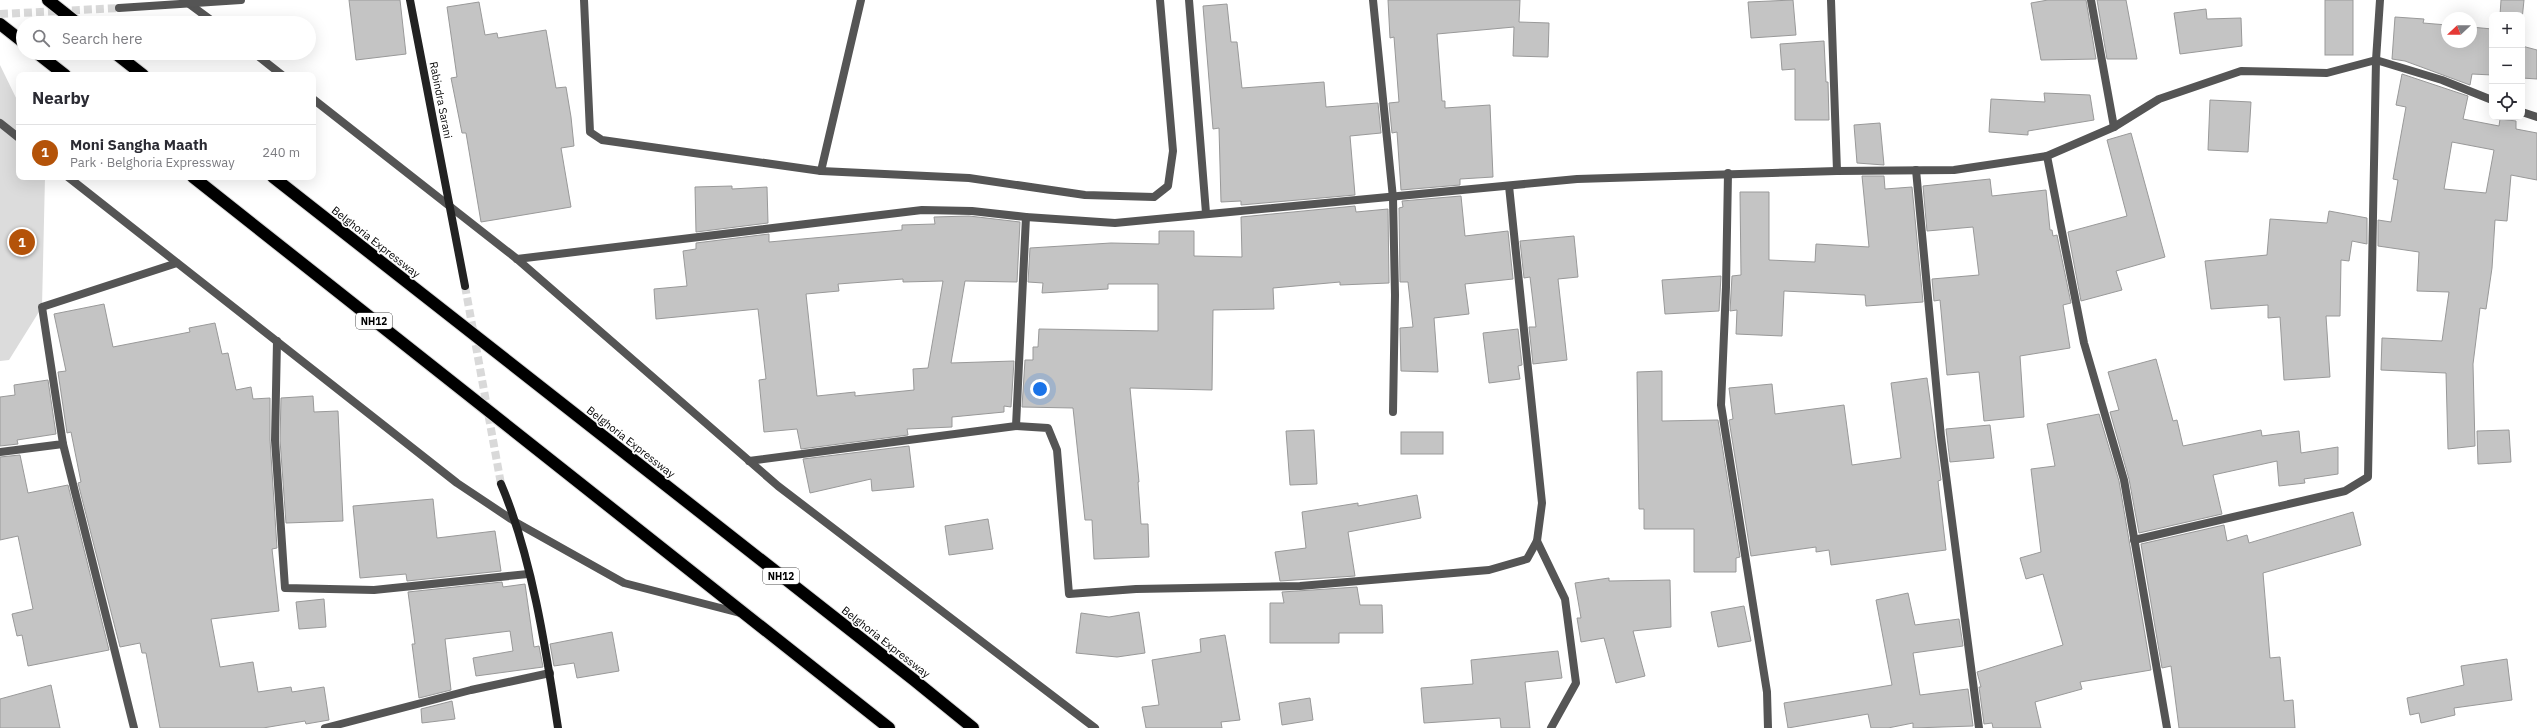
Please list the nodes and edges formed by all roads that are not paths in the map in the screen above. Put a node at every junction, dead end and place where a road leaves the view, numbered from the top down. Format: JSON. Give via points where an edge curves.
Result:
{"nodes":[{"id":1,"x":48,"y":0,"type":"edge"},
{"id":2,"x":241,"y":0,"type":"edge"},
{"id":3,"x":410,"y":0,"type":"edge"},
{"id":4,"x":584,"y":0,"type":"edge"},
{"id":5,"x":861,"y":0,"type":"edge"},
{"id":6,"x":1160,"y":0,"type":"edge"},
{"id":7,"x":1189,"y":0,"type":"edge"},
{"id":8,"x":1373,"y":0,"type":"edge"},
{"id":9,"x":1831,"y":0,"type":"edge"},
{"id":10,"x":2091,"y":0,"type":"edge"},
{"id":11,"x":2380,"y":0,"type":"edge"},
{"id":12,"x":187,"y":2,"type":"edge"},
{"id":13,"x":119,"y":8,"type":"tunnel mouth"},
{"id":14,"x":68,"y":16,"type":"edge"},
{"id":15,"x":206,"y":16,"type":"edge"},
{"id":16,"x":0,"y":24,"type":"edge"},
{"id":17,"x":16,"y":37,"type":"edge"},
{"id":18,"x":46,"y":60,"type":"edge"},
{"id":19,"x":124,"y":60,"type":"edge"},
{"id":20,"x":263,"y":60,"type":"edge"},
{"id":21,"x":2376,"y":60,"type":"junction"},
{"id":22,"x":61,"y":72,"type":"edge"},
{"id":23,"x":139,"y":72,"type":"edge"},
{"id":24,"x":278,"y":72,"type":"edge"},
{"id":25,"x":2489,"y":99,"type":"edge"},
{"id":26,"x":316,"y":100,"type":"edge"},
{"id":27,"x":2525,"y":113,"type":"edge"},
{"id":28,"x":2537,"y":118,"type":"edge"},
{"id":29,"x":0,"y":123,"type":"edge"},
{"id":30,"x":2114,"y":127,"type":"junction"},
{"id":31,"x":16,"y":136,"type":"edge"},
{"id":32,"x":2047,"y":156,"type":"junction"},
{"id":33,"x":1916,"y":170,"type":"junction"},
{"id":34,"x":821,"y":171,"type":"junction"},
{"id":35,"x":1837,"y":171,"type":"junction"},
{"id":36,"x":1728,"y":174,"type":"junction"},
{"id":37,"x":72,"y":180,"type":"edge"},
{"id":38,"x":197,"y":180,"type":"edge"},
{"id":39,"x":277,"y":180,"type":"edge"},
{"id":40,"x":1509,"y":186,"type":"junction"},
{"id":41,"x":1393,"y":198,"type":"junction"},
{"id":42,"x":450,"y":204,"type":"junction"},
{"id":43,"x":1206,"y":213,"type":"junction"},
{"id":44,"x":1026,"y":217,"type":"junction"},
{"id":45,"x":517,"y":259,"type":"junction"},
{"id":46,"x":177,"y":263,"type":"junction"},
{"id":47,"x":465,"y":286,"type":"tunnel mouth"},
{"id":48,"x":276,"y":341,"type":"junction"},
{"id":49,"x":1393,"y":412,"type":"dead end"},
{"id":50,"x":1016,"y":426,"type":"junction"},
{"id":51,"x":63,"y":444,"type":"junction"},
{"id":52,"x":0,"y":452,"type":"edge"},
{"id":53,"x":749,"y":461,"type":"junction"},
{"id":54,"x":501,"y":484,"type":"tunnel mouth"},
{"id":55,"x":517,"y":523,"type":"junction"},
{"id":56,"x":2134,"y":540,"type":"junction"},
{"id":57,"x":1537,"y":541,"type":"junction"},
{"id":58,"x":528,"y":574,"type":"junction"},
{"id":59,"x":748,"y":615,"type":"junction"},
{"id":60,"x":550,"y":673,"type":"junction"},
{"id":61,"x":134,"y":728,"type":"edge"},
{"id":62,"x":325,"y":728,"type":"edge"},
{"id":63,"x":558,"y":728,"type":"edge"},
{"id":64,"x":888,"y":728,"type":"edge"},
{"id":65,"x":973,"y":728,"type":"edge"},
{"id":66,"x":1095,"y":728,"type":"edge"},
{"id":67,"x":1551,"y":728,"type":"edge"},
{"id":68,"x":1768,"y":728,"type":"edge"},
{"id":69,"x":1979,"y":728,"type":"edge"},
{"id":70,"x":2167,"y":728,"type":"edge"}],
"edges":[{"from":1,"to":14,"type":"highway"},
{"from":2,"to":12,"type":"street"},
{"from":3,"to":42,"type":"street","name":"Rabindra Sarani"},
{"from":4,"to":34,"type":"street","via":[[590,132],[602,140]]},
{"from":5,"to":34,"type":"street"},
{"from":6,"to":34,"type":"street","via":[[1173,151],[1168,186],[1154,197],[1084,195],[968,178]]},
{"from":7,"to":43,"type":"street"},
{"from":8,"to":41,"type":"street"},
{"from":9,"to":35,"type":"street"},
{"from":10,"to":30,"type":"street"},
{"from":11,"to":21,"type":"street"},
{"from":12,"to":13,"type":"street"},
{"from":12,"to":15,"type":"street"},
{"from":16,"to":17,"type":"highway"},
{"from":18,"to":22,"type":"highway"},
{"from":19,"to":23,"type":"highway"},
{"from":20,"to":24,"type":"street"},
{"from":21,"to":25,"type":"street","via":[[2442,80]]},
{"from":21,"to":30,"type":"street","via":[[2327,73],[2240,71],[2159,99]]},
{"from":21,"to":56,"type":"street","via":[[2368,477],[2345,491]]},
{"from":26,"to":42,"type":"street"},
{"from":27,"to":28,"type":"street"},
{"from":29,"to":31,"type":"street"},
{"from":30,"to":32,"type":"street"},
{"from":32,"to":33,"type":"street","via":[[1954,170]]},
{"from":32,"to":56,"type":"street","via":[[2084,343],[2124,480]]},
{"from":33,"to":35,"type":"street"},
{"from":33,"to":69,"type":"street","via":[[1941,437]]},
{"from":35,"to":36,"type":"street"},
{"from":36,"to":40,"type":"street","via":[[1577,179]]},
{"from":36,"to":68,"type":"street","via":[[1720,405],[1766,684]]},
{"from":37,"to":46,"type":"street"},
{"from":38,"to":59,"type":"highway","number":"NH12","via":[[554,465]]},
{"from":39,"to":65,"type":"highway","name":"Belghoria Expressway","number":"NH12"},
{"from":40,"to":41,"type":"street"},
{"from":40,"to":57,"type":"street","via":[[1542,503]]},
{"from":41,"to":43,"type":"street"},
{"from":41,"to":49,"type":"street"},
{"from":42,"to":45,"type":"street"},
{"from":42,"to":47,"type":"street","name":"Rabindra Sarani"},
{"from":43,"to":44,"type":"street","via":[[1115,222]]},
{"from":44,"to":45,"type":"street","via":[[972,210],[922,210]]},
{"from":44,"to":50,"type":"street"},
{"from":45,"to":53,"type":"street"},
{"from":46,"to":48,"type":"street"},
{"from":46,"to":51,"type":"street","via":[[42,306]]},
{"from":48,"to":55,"type":"street","via":[[457,483]]},
{"from":48,"to":58,"type":"street","via":[[275,440],[286,588],[374,590]]},
{"from":50,"to":53,"type":"street"},
{"from":50,"to":57,"type":"street","via":[[1048,428],[1057,450],[1069,594],[1136,589],[1300,586],[1489,570],[1528,559]]},
{"from":51,"to":52,"type":"street"},
{"from":51,"to":61,"type":"street"},
{"from":53,"to":66,"type":"street","via":[[778,486]]},
{"from":54,"to":55,"type":"street"},
{"from":55,"to":58,"type":"street"},
{"from":55,"to":59,"type":"street","via":[[624,583]]},
{"from":56,"to":70,"type":"street"},
{"from":57,"to":67,"type":"street","via":[[1565,599],[1576,683]]},
{"from":58,"to":60,"type":"street"},
{"from":59,"to":64,"type":"highway","number":"NH12"},
{"from":60,"to":62,"type":"street","via":[[471,690]]},
{"from":60,"to":63,"type":"street"}]}
